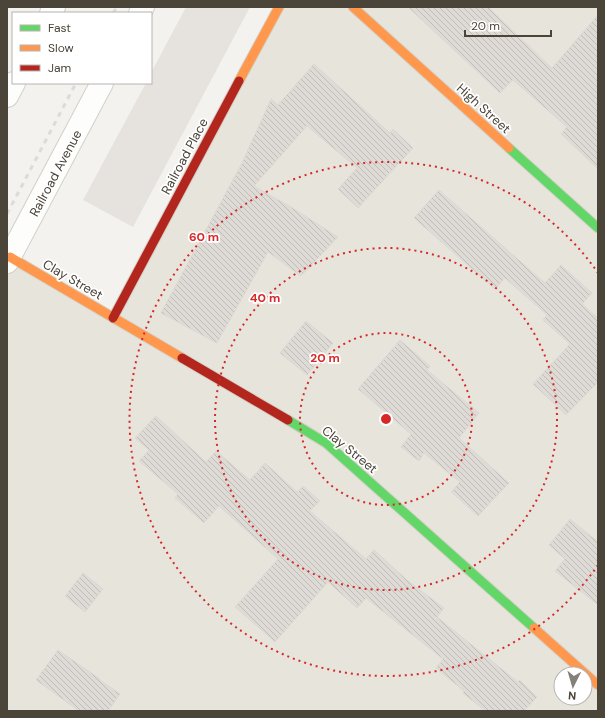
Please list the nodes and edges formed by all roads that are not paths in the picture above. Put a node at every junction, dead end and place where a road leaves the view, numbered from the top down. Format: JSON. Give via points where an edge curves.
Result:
{"nodes":[{"id":1,"x":279,"y":7,"type":"edge"},
{"id":2,"x":352,"y":7,"type":"edge"},
{"id":3,"x":13,"y":84,"type":"edge"},
{"id":4,"x":101,"y":84,"type":"edge"},
{"id":5,"x":7,"y":96,"type":"edge"},
{"id":6,"x":598,"y":228,"type":"edge"},
{"id":7,"x":8,"y":260,"type":"edge"},
{"id":8,"x":113,"y":318,"type":"junction"},
{"id":9,"x":598,"y":685,"type":"edge"}],
"edges":[{"from":1,"to":8,"type":"street","name":"Railroad Place"},
{"from":2,"to":6,"type":"street","name":"High Street"},
{"from":3,"to":5,"type":"street"},
{"from":4,"to":7,"type":"street","name":"Railroad Avenue"},
{"from":7,"to":8,"type":"street","name":"Clay Street"},
{"from":8,"to":9,"type":"street","name":"Clay Street","via":[[326,443]]}]}
